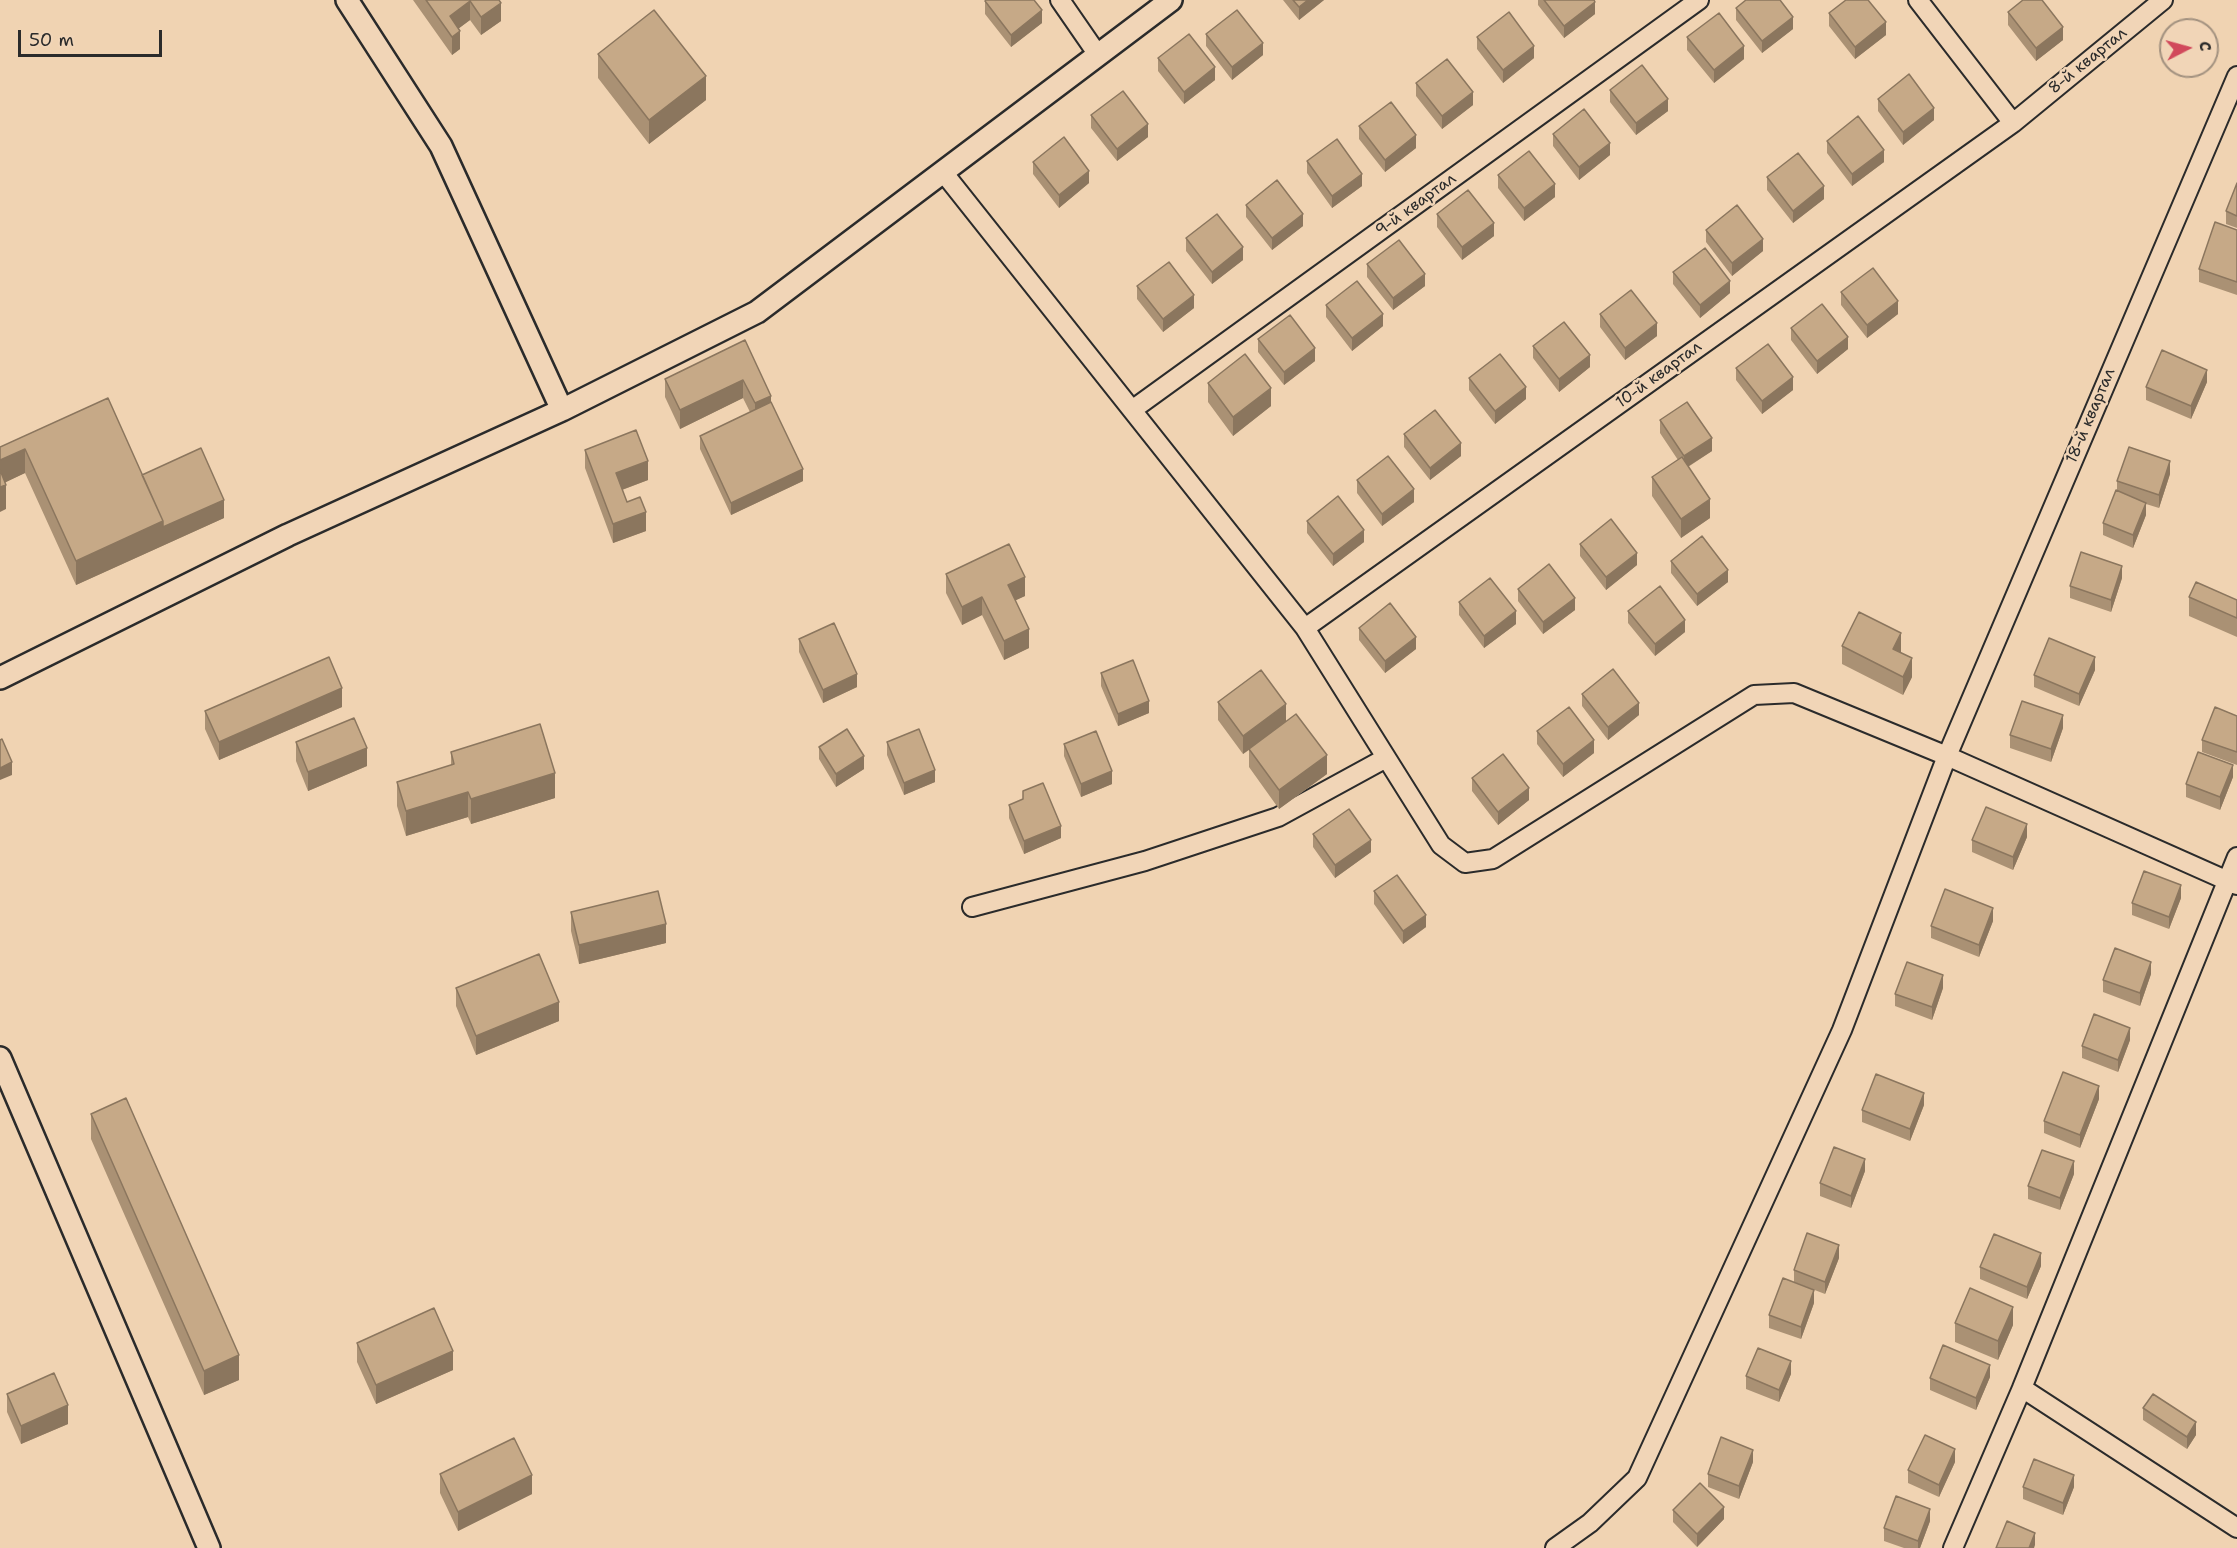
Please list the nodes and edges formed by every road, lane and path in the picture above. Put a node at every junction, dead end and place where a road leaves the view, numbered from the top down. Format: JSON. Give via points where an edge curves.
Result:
{"nodes":[{"id":1,"x":347,"y":0,"type":"edge"},
{"id":2,"x":1060,"y":0,"type":"edge"},
{"id":3,"x":1171,"y":0,"type":"edge"},
{"id":4,"x":1699,"y":0,"type":"edge"},
{"id":5,"x":1918,"y":0,"type":"edge"},
{"id":6,"x":2163,"y":0,"type":"edge"},
{"id":7,"x":1098,"y":55,"type":"junction"},
{"id":8,"x":2237,"y":76,"type":"edge"},
{"id":9,"x":2013,"y":123,"type":"junction"},
{"id":10,"x":943,"y":172,"type":"junction"},
{"id":11,"x":562,"y":410,"type":"junction"},
{"id":12,"x":1132,"y":410,"type":"junction"},
{"id":13,"x":1305,"y":628,"type":"junction"},
{"id":14,"x":0,"y":678,"type":"edge"},
{"id":15,"x":1947,"y":756,"type":"junction"},
{"id":16,"x":1386,"y":758,"type":"junction"},
{"id":17,"x":2237,"y":857,"type":"edge"},
{"id":18,"x":2232,"y":882,"type":"edge"},
{"id":19,"x":972,"y":907,"type":"dead end"},
{"id":20,"x":0,"y":1058,"type":"edge"},
{"id":21,"x":2022,"y":1388,"type":"junction"},
{"id":22,"x":2237,"y":1528,"type":"edge"},
{"id":23,"x":209,"y":1548,"type":"edge"},
{"id":24,"x":1555,"y":1548,"type":"edge"},
{"id":25,"x":1953,"y":1548,"type":"edge"}],
"edges":[{"from":1,"to":11,"type":"street","via":[[441,146]]},
{"from":2,"to":7,"type":"street"},
{"from":3,"to":7,"type":"street"},
{"from":4,"to":12,"type":"street","name":"9-й квартал"},
{"from":5,"to":9,"type":"street"},
{"from":6,"to":9,"type":"street","name":"8-й квартал"},
{"from":7,"to":10,"type":"street"},
{"from":8,"to":15,"type":"street","name":"18-й квартал"},
{"from":9,"to":13,"type":"street","name":"10-й квартал"},
{"from":10,"to":11,"type":"street","via":[[757,312]]},
{"from":10,"to":12,"type":"street"},
{"from":11,"to":14,"type":"street","via":[[288,535]]},
{"from":12,"to":13,"type":"street"},
{"from":13,"to":16,"type":"street"},
{"from":15,"to":16,"type":"street","via":[[1794,693],[1754,695],[1493,859],[1465,863],[1441,845]]},
{"from":15,"to":18,"type":"street"},
{"from":15,"to":24,"type":"street","name":"18-й квартал","via":[[1842,1030],[1637,1478],[1590,1523]]},
{"from":16,"to":19,"type":"street","via":[[1278,817],[1145,861]]},
{"from":17,"to":18,"type":"street"},
{"from":18,"to":21,"type":"street"},
{"from":20,"to":23,"type":"street"},
{"from":21,"to":22,"type":"street"},
{"from":21,"to":25,"type":"street"}]}
